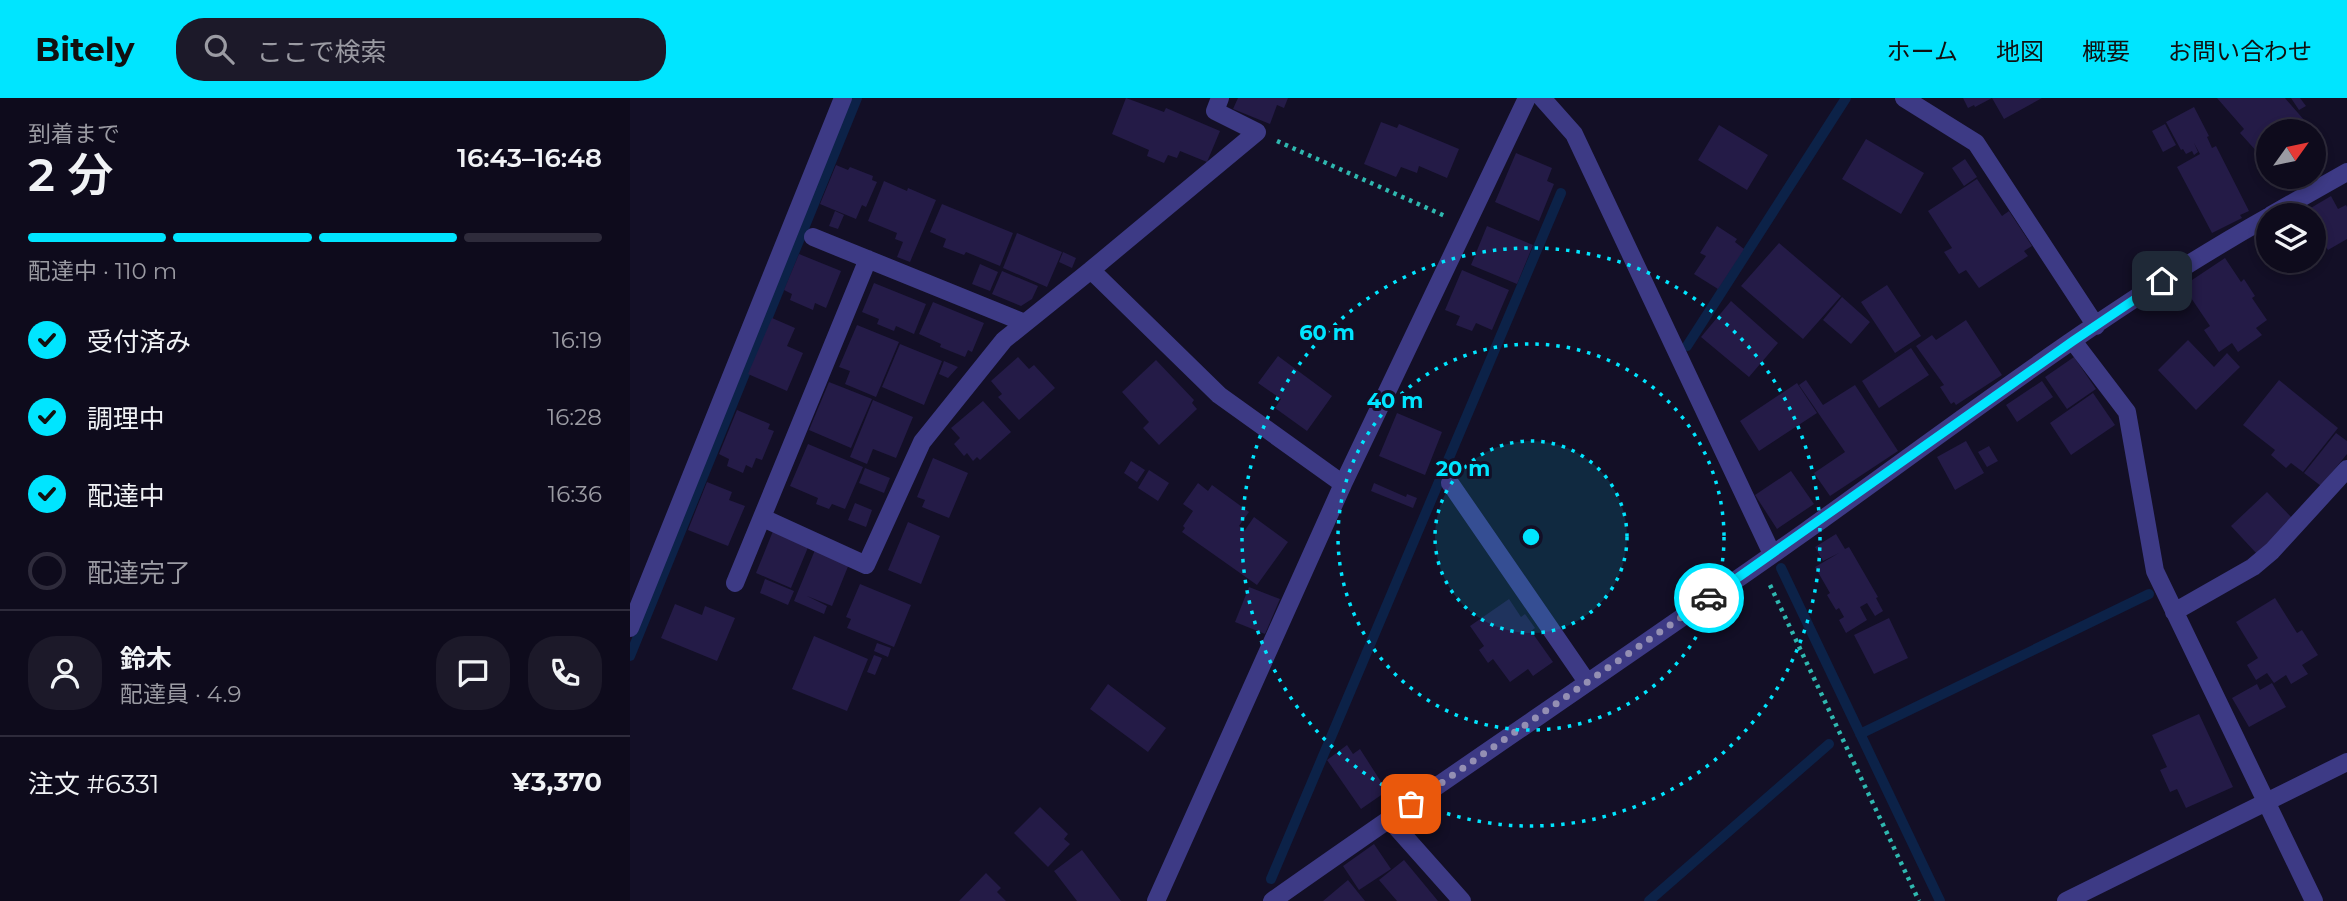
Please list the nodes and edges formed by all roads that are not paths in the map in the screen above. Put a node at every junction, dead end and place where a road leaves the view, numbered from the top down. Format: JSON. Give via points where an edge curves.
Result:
{"nodes":[{"id":1,"x":843,"y":98,"type":"edge"},
{"id":2,"x":1220,"y":98,"type":"edge"},
{"id":3,"x":1527,"y":98,"type":"edge"},
{"id":4,"x":1542,"y":98,"type":"edge"},
{"id":5,"x":1904,"y":98,"type":"edge"},
{"id":6,"x":2347,"y":172,"type":"edge"},
{"id":7,"x":2292,"y":203,"type":"edge"},
{"id":8,"x":2256,"y":223,"type":"edge"},
{"id":9,"x":813,"y":237,"type":"dead end"},
{"id":10,"x":868,"y":259,"type":"junction"},
{"id":11,"x":1091,"y":270,"type":"junction"},
{"id":12,"x":1025,"y":323,"type":"junction"},
{"id":13,"x":2096,"y":326,"type":"junction"},
{"id":14,"x":2073,"y":341,"type":"junction"},
{"id":15,"x":2347,"y":469,"type":"edge"},
{"id":16,"x":1450,"y":483,"type":"dead end"},
{"id":17,"x":1343,"y":484,"type":"junction"},
{"id":18,"x":763,"y":518,"type":"junction"},
{"id":19,"x":1772,"y":554,"type":"junction"},
{"id":20,"x":735,"y":583,"type":"dead end"},
{"id":21,"x":2174,"y":612,"type":"junction"},
{"id":22,"x":630,"y":628,"type":"edge"},
{"id":23,"x":1587,"y":682,"type":"junction"},
{"id":24,"x":2347,"y":762,"type":"edge"},
{"id":25,"x":2266,"y":801,"type":"junction"},
{"id":26,"x":1389,"y":819,"type":"junction"},
{"id":27,"x":1156,"y":901,"type":"edge"},
{"id":28,"x":1272,"y":901,"type":"edge"},
{"id":29,"x":1462,"y":901,"type":"edge"},
{"id":30,"x":2066,"y":901,"type":"edge"},
{"id":31,"x":2314,"y":901,"type":"edge"}],
"edges":[{"from":1,"to":22,"type":"street"},
{"from":2,"to":11,"type":"street","via":[[1215,111],[1257,132]]},
{"from":3,"to":17,"type":"street"},
{"from":4,"to":19,"type":"street","via":[[1574,134]]},
{"from":5,"to":13,"type":"street","via":[[1976,143]]},
{"from":6,"to":7,"type":"street"},
{"from":8,"to":13,"type":"street"},
{"from":9,"to":10,"type":"street"},
{"from":10,"to":12,"type":"street"},
{"from":10,"to":18,"type":"street"},
{"from":11,"to":12,"type":"street"},
{"from":11,"to":17,"type":"street","via":[[1219,394]]},
{"from":12,"to":18,"type":"street","via":[[1004,340],[922,442],[866,565]]},
{"from":13,"to":14,"type":"street"},
{"from":14,"to":19,"type":"street"},
{"from":14,"to":21,"type":"street","via":[[2127,412],[2155,571]]},
{"from":15,"to":21,"type":"street","via":[[2253,567]]},
{"from":16,"to":23,"type":"street"},
{"from":17,"to":27,"type":"street"},
{"from":18,"to":20,"type":"street"},
{"from":19,"to":23,"type":"street"},
{"from":21,"to":25,"type":"street"},
{"from":23,"to":26,"type":"street"},
{"from":24,"to":25,"type":"street"},
{"from":25,"to":30,"type":"street"},
{"from":25,"to":31,"type":"street"},
{"from":26,"to":28,"type":"street"},
{"from":26,"to":29,"type":"street"}]}
